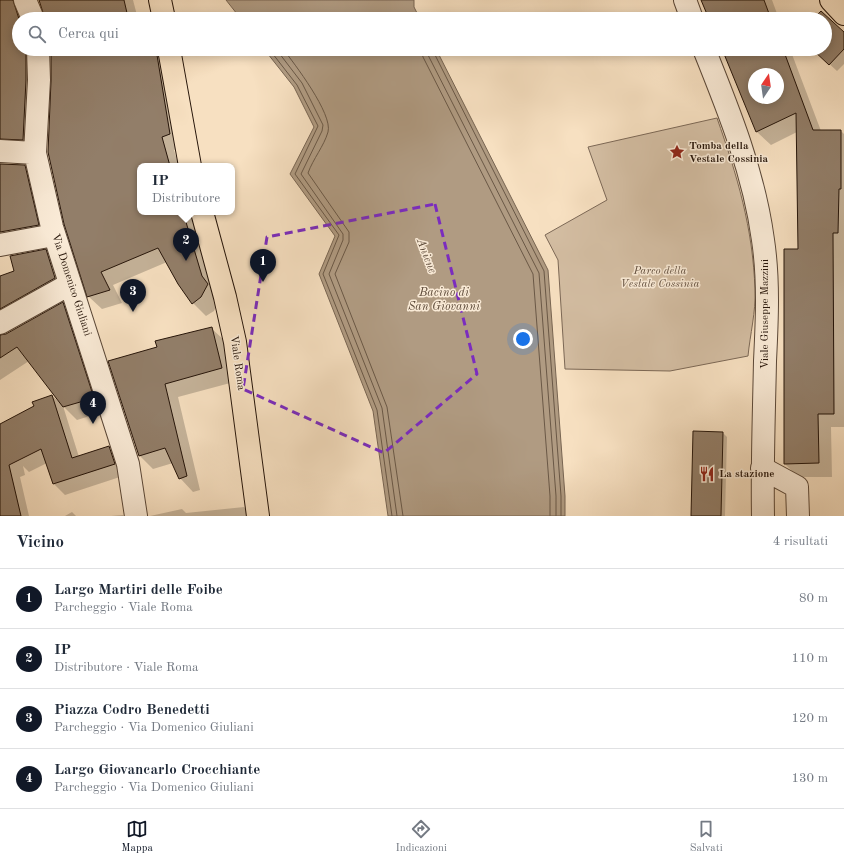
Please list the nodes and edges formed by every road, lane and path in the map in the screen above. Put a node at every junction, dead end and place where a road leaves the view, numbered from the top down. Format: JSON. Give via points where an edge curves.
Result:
{"nodes":[{"id":1,"x":25,"y":0,"type":"edge"},
{"id":2,"x":160,"y":0,"type":"edge"},
{"id":3,"x":685,"y":0,"type":"edge"},
{"id":4,"x":831,"y":0,"type":"edge"},
{"id":5,"x":30,"y":12,"type":"edge"},
{"id":6,"x":163,"y":12,"type":"edge"},
{"id":7,"x":689,"y":12,"type":"edge"},
{"id":8,"x":844,"y":14,"type":"edge"},
{"id":9,"x":38,"y":56,"type":"edge"},
{"id":10,"x":170,"y":56,"type":"edge"},
{"id":11,"x":707,"y":56,"type":"edge"},
{"id":12,"x":0,"y":151,"type":"edge"},
{"id":13,"x":35,"y":153,"type":"junction"},
{"id":14,"x":189,"y":163,"type":"edge"},
{"id":15,"x":203,"y":215,"type":"edge"},
{"id":16,"x":54,"y":235,"type":"junction"},
{"id":17,"x":0,"y":245,"type":"edge"},
{"id":18,"x":70,"y":284,"type":"junction"},
{"id":19,"x":0,"y":323,"type":"edge"},
{"id":20,"x":762,"y":468,"type":"junction"},
{"id":21,"x":136,"y":516,"type":"edge"},
{"id":22,"x":258,"y":516,"type":"edge"},
{"id":23,"x":763,"y":516,"type":"edge"},
{"id":24,"x":798,"y":516,"type":"edge"}],
"edges":[{"from":1,"to":5,"type":"street"},
{"from":2,"to":6,"type":"main road"},
{"from":3,"to":7,"type":"street"},
{"from":4,"to":8,"type":"main road"},
{"from":9,"to":13,"type":"street","name":"Via Domenico Giuliani"},
{"from":10,"to":14,"type":"main road"},
{"from":11,"to":20,"type":"street","name":"Viale Giuseppe Mazzini","via":[[743,154],[754,191],[763,240],[767,303]]},
{"from":12,"to":13,"type":"street"},
{"from":13,"to":16,"type":"street","name":"Via Domenico Giuliani"},
{"from":15,"to":22,"type":"main road","name":"Viale Roma","via":[[235,342]]},
{"from":16,"to":17,"type":"street"},
{"from":16,"to":18,"type":"street","name":"Via Domenico Giuliani"},
{"from":18,"to":19,"type":"street"},
{"from":18,"to":21,"type":"street","name":"Via Domenico Giuliani","via":[[128,464]]},
{"from":20,"to":23,"type":"street","name":"Viale Giuseppe Mazzini"},
{"from":20,"to":24,"type":"street","via":[[797,487]]}]}
